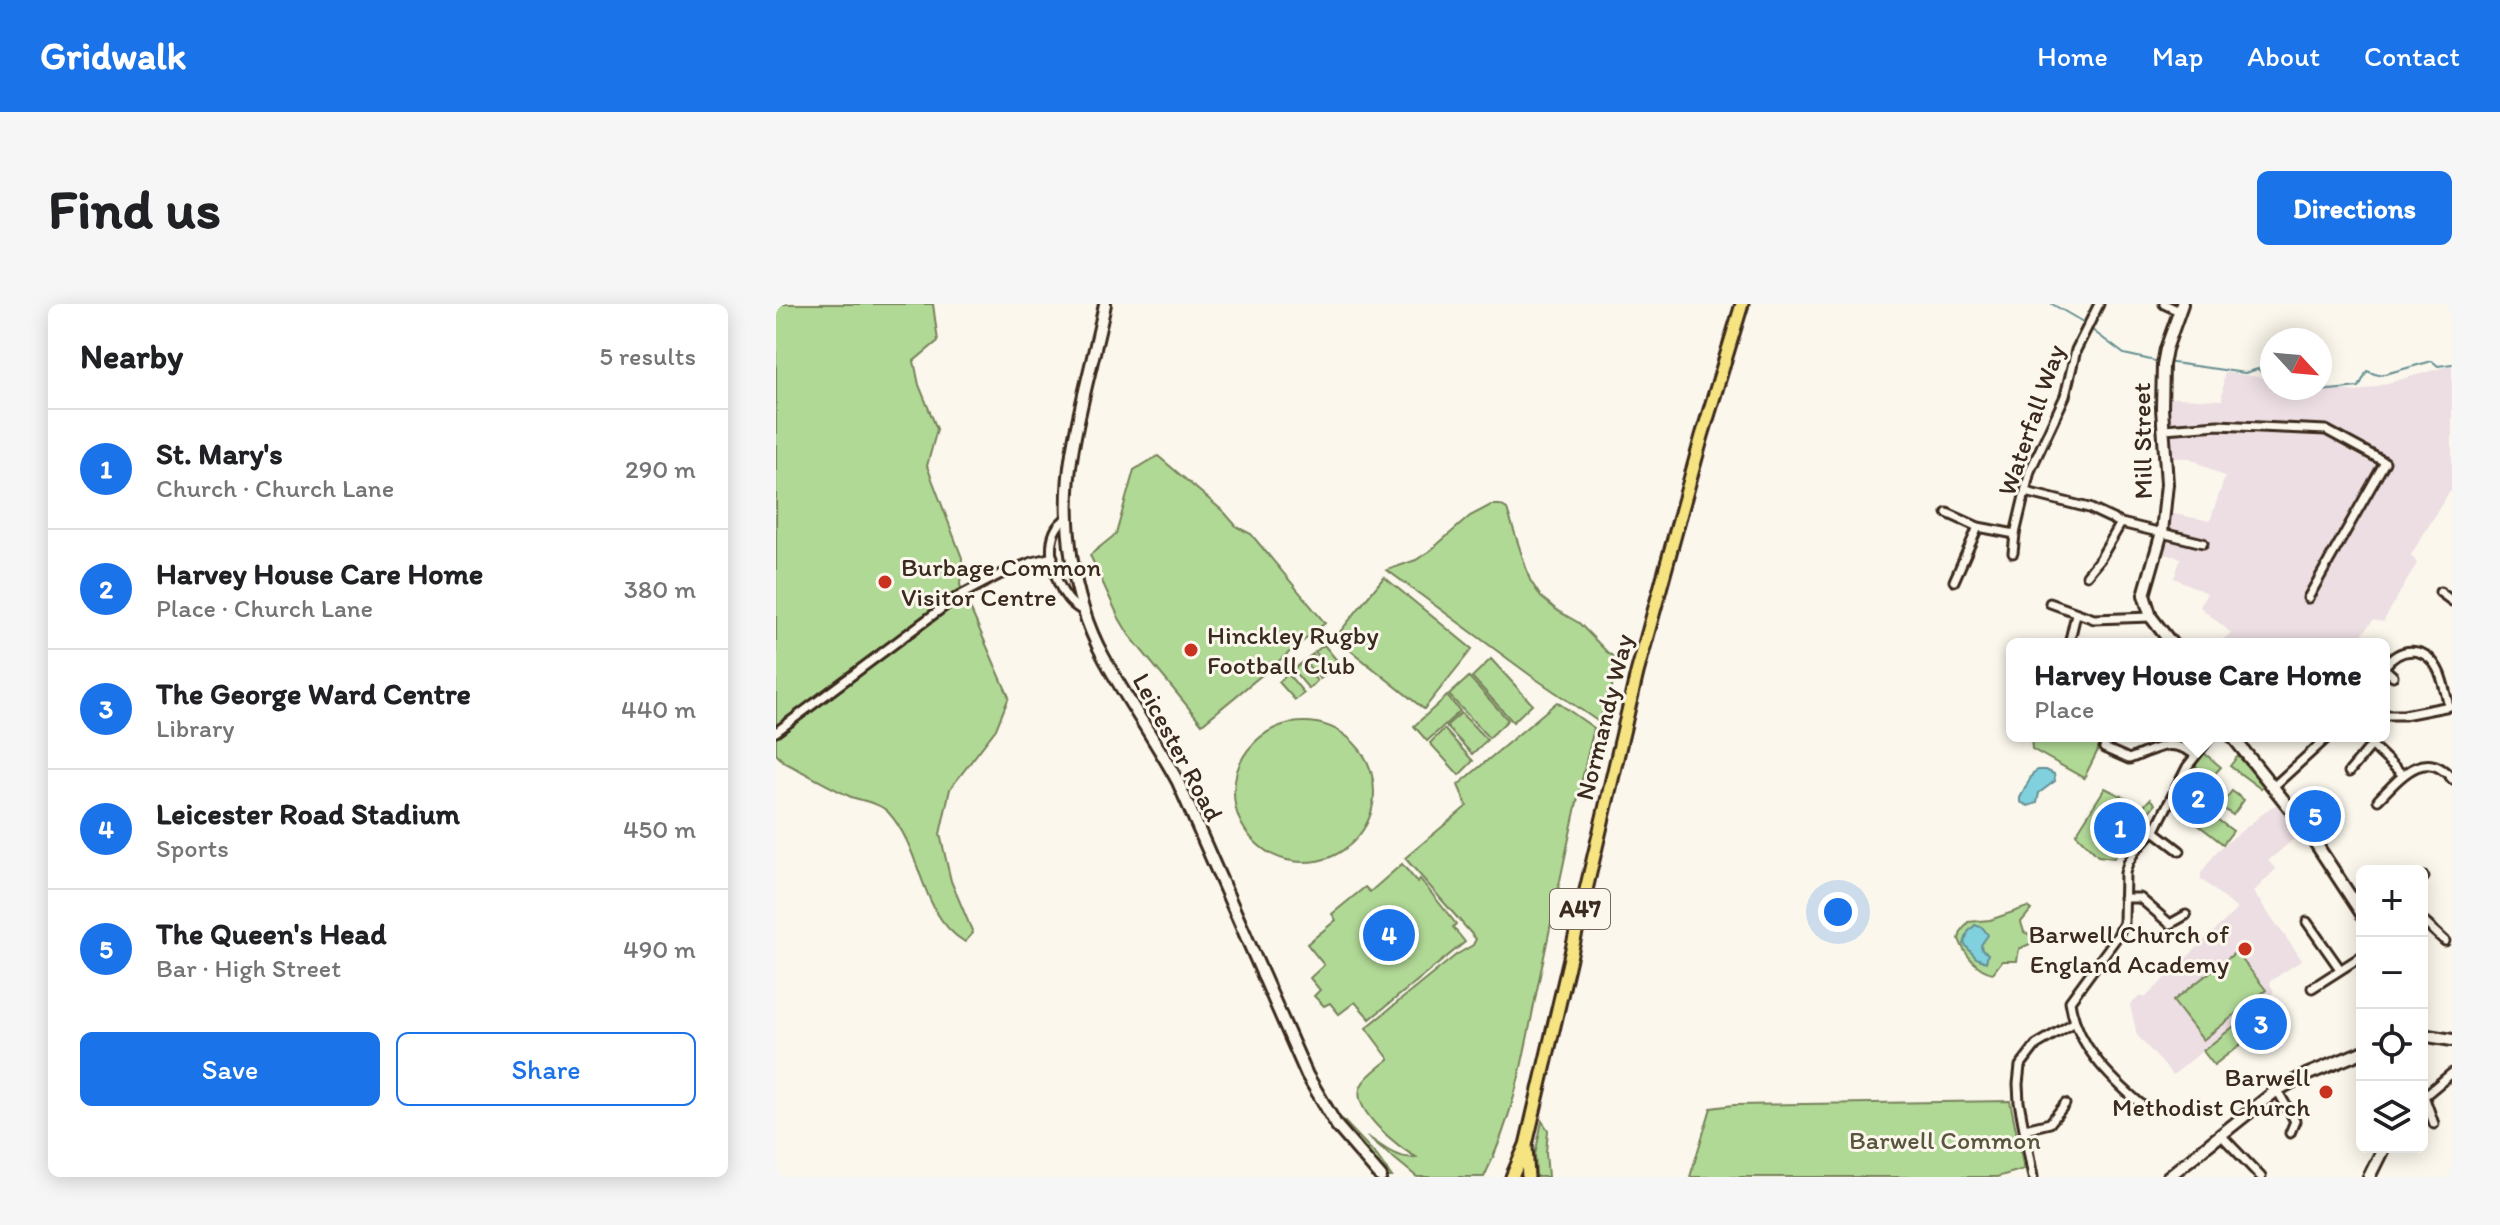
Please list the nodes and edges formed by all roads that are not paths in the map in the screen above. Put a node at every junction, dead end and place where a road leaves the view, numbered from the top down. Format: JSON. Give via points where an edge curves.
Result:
{"nodes":[{"id":1,"x":1105,"y":304,"type":"edge"},
{"id":2,"x":1742,"y":304,"type":"edge"},
{"id":3,"x":2099,"y":304,"type":"edge"},
{"id":4,"x":2164,"y":304,"type":"edge"},
{"id":5,"x":2181,"y":308,"type":"edge"},
{"id":6,"x":2164,"y":429,"type":"junction"},
{"id":7,"x":2026,"y":492,"type":"junction"},
{"id":8,"x":1947,"y":513,"type":"dead end"},
{"id":9,"x":1069,"y":516,"type":"junction"},
{"id":10,"x":2121,"y":523,"type":"junction"},
{"id":11,"x":1978,"y":527,"type":"junction"},
{"id":12,"x":2162,"y":532,"type":"junction"},
{"id":13,"x":2015,"y":534,"type":"junction"},
{"id":14,"x":2203,"y":543,"type":"dead end"},
{"id":15,"x":2013,"y":553,"type":"dead end"},
{"id":16,"x":1053,"y":557,"type":"junction"},
{"id":17,"x":2087,"y":575,"type":"dead end"},
{"id":18,"x":1954,"y":581,"type":"dead end"},
{"id":19,"x":2440,"y":592,"type":"dead end"},
{"id":20,"x":2308,"y":598,"type":"dead end"},
{"id":21,"x":2452,"y":601,"type":"edge"},
{"id":22,"x":2050,"y":603,"type":"dead end"},
{"id":23,"x":1085,"y":612,"type":"junction"},
{"id":24,"x":2076,"y":614,"type":"junction"},
{"id":25,"x":2151,"y":617,"type":"junction"},
{"id":26,"x":2070,"y":638,"type":"edge"},
{"id":27,"x":2167,"y":638,"type":"edge"},
{"id":28,"x":2390,"y":659,"type":"edge"},
{"id":29,"x":2390,"y":673,"type":"edge"},
{"id":30,"x":2393,"y":676,"type":"dead end"},
{"id":31,"x":2450,"y":706,"type":"edge"},
{"id":32,"x":2390,"y":715,"type":"edge"},
{"id":33,"x":776,"y":732,"type":"edge"},
{"id":34,"x":2206,"y":742,"type":"edge"},
{"id":35,"x":2237,"y":742,"type":"edge"},
{"id":36,"x":2322,"y":742,"type":"edge"},
{"id":37,"x":2367,"y":742,"type":"edge"},
{"id":38,"x":2371,"y":746,"type":"junction"},
{"id":39,"x":2104,"y":748,"type":"dead end"},
{"id":40,"x":2195,"y":755,"type":"junction"},
{"id":41,"x":2349,"y":772,"type":"dead end"},
{"id":42,"x":2403,"y":775,"type":"junction"},
{"id":43,"x":2452,"y":779,"type":"edge"},
{"id":44,"x":2273,"y":787,"type":"junction"},
{"id":45,"x":2378,"y":800,"type":"dead end"},
{"id":46,"x":2154,"y":831,"type":"junction"},
{"id":47,"x":2180,"y":851,"type":"dead end"},
{"id":48,"x":2356,"y":897,"type":"edge"},
{"id":49,"x":2124,"y":898,"type":"junction"},
{"id":50,"x":2186,"y":915,"type":"dead end"},
{"id":51,"x":2307,"y":922,"type":"dead end"},
{"id":52,"x":2428,"y":925,"type":"edge"},
{"id":53,"x":2445,"y":941,"type":"dead end"},
{"id":54,"x":2356,"y":960,"type":"edge"},
{"id":55,"x":2340,"y":969,"type":"junction"},
{"id":56,"x":2312,"y":988,"type":"dead end"},
{"id":57,"x":2075,"y":1022,"type":"junction"},
{"id":58,"x":2428,"y":1036,"type":"edge"},
{"id":59,"x":2452,"y":1040,"type":"edge"},
{"id":60,"x":2356,"y":1054,"type":"edge"},
{"id":61,"x":2452,"y":1073,"type":"edge"},
{"id":62,"x":2277,"y":1090,"type":"junction"},
{"id":63,"x":2428,"y":1093,"type":"edge"},
{"id":64,"x":2065,"y":1104,"type":"dead end"},
{"id":65,"x":2143,"y":1106,"type":"dead end"},
{"id":66,"x":2428,"y":1109,"type":"edge"},
{"id":67,"x":2434,"y":1124,"type":"dead end"},
{"id":68,"x":2025,"y":1129,"type":"junction"},
{"id":69,"x":2290,"y":1133,"type":"dead end"},
{"id":70,"x":2220,"y":1134,"type":"junction"},
{"id":71,"x":1526,"y":1145,"type":"junction"},
{"id":72,"x":2381,"y":1153,"type":"edge"},
{"id":73,"x":2182,"y":1172,"type":"edge"},
{"id":74,"x":1381,"y":1177,"type":"edge"},
{"id":75,"x":1512,"y":1177,"type":"edge"},
{"id":76,"x":1528,"y":1177,"type":"edge"},
{"id":77,"x":2033,"y":1177,"type":"edge"},
{"id":78,"x":2168,"y":1177,"type":"edge"},
{"id":79,"x":2261,"y":1177,"type":"edge"},
{"id":80,"x":2369,"y":1177,"type":"edge"}],
"edges":[{"from":1,"to":9,"type":"main road","name":"Leicester Road","via":[[1072,454]]},
{"from":2,"to":71,"type":"main road","name":"Normandy Way","number":"A47","via":[[1637,673]]},
{"from":3,"to":7,"type":"street","name":"Waterfall Way","via":[[2076,350],[2065,396],[2030,471]]},
{"from":4,"to":5,"type":"street"},
{"from":5,"to":6,"type":"main road","name":"Mill Street","via":[[2163,365]]},
{"from":6,"to":12,"type":"main road","name":"Mill Street","via":[[2167,484]]},
{"from":6,"to":20,"type":"street","via":[[2218,425],[2326,430],[2385,462]]},
{"from":7,"to":10,"type":"street","via":[[2089,508]]},
{"from":7,"to":13,"type":"street","name":"Waterfall Way"},
{"from":8,"to":11,"type":"street"},
{"from":9,"to":16,"type":"street","via":[[1057,526]]},
{"from":9,"to":23,"type":"main road","name":"Leicester Road"},
{"from":10,"to":12,"type":"street"},
{"from":10,"to":17,"type":"street"},
{"from":11,"to":13,"type":"street"},
{"from":11,"to":18,"type":"street"},
{"from":12,"to":14,"type":"street"},
{"from":12,"to":25,"type":"main road","name":"Mill Street","via":[[2144,595]]},
{"from":13,"to":15,"type":"street","name":"Waterfall Way"},
{"from":16,"to":23,"type":"street","via":[[1068,600]]},
{"from":16,"to":33,"type":"street","via":[[999,575],[957,597]]},
{"from":19,"to":21,"type":"street"},
{"from":22,"to":24,"type":"street"},
{"from":23,"to":74,"type":"main road","name":"Leicester Road","via":[[1102,654],[1178,782],[1314,1089],[1337,1126]]},
{"from":24,"to":25,"type":"street","via":[[2094,619]]},
{"from":24,"to":26,"type":"street"},
{"from":25,"to":27,"type":"main road"},
{"from":28,"to":31,"type":"street","via":[[2403,651],[2429,659],[2440,672]]},
{"from":29,"to":30,"type":"street"},
{"from":31,"to":32,"type":"street"},
{"from":34,"to":40,"type":"street"},
{"from":35,"to":44,"type":"main road"},
{"from":36,"to":44,"type":"street"},
{"from":37,"to":38,"type":"street"},
{"from":38,"to":41,"type":"street"},
{"from":38,"to":42,"type":"street"},
{"from":39,"to":40,"type":"street","via":[[2129,759],[2170,744]]},
{"from":40,"to":46,"type":"street"},
{"from":42,"to":43,"type":"street","via":[[2416,766],[2437,766]]},
{"from":42,"to":45,"type":"street"},
{"from":44,"to":48,"type":"main road"},
{"from":46,"to":47,"type":"street"},
{"from":46,"to":49,"type":"street","via":[[2128,863]]},
{"from":49,"to":50,"type":"street","via":[[2140,898],[2168,928]]},
{"from":49,"to":57,"type":"street","via":[[2124,923],[2117,937],[2070,1001]]},
{"from":51,"to":55,"type":"street"},
{"from":52,"to":53,"type":"street"},
{"from":54,"to":55,"type":"street"},
{"from":55,"to":56,"type":"street"},
{"from":57,"to":65,"type":"street","via":[[2088,1050]]},
{"from":57,"to":68,"type":"street","via":[[2043,1039],[2023,1060],[2018,1084]]},
{"from":58,"to":59,"type":"main road"},
{"from":60,"to":62,"type":"main road"},
{"from":61,"to":63,"type":"street"},
{"from":62,"to":69,"type":"street","via":[[2295,1121]]},
{"from":62,"to":70,"type":"main road"},
{"from":64,"to":68,"type":"street","via":[[2050,1123]]},
{"from":66,"to":67,"type":"street"},
{"from":68,"to":77,"type":"street"},
{"from":70,"to":73,"type":"main road"},
{"from":70,"to":79,"type":"street"},
{"from":71,"to":75,"type":"main road","name":"Normandy Way","number":"A47"},
{"from":71,"to":76,"type":"main road","name":"Normandy Way","number":"A47"},
{"from":72,"to":80,"type":"main road"},
{"from":73,"to":78,"type":"main road"}]}
